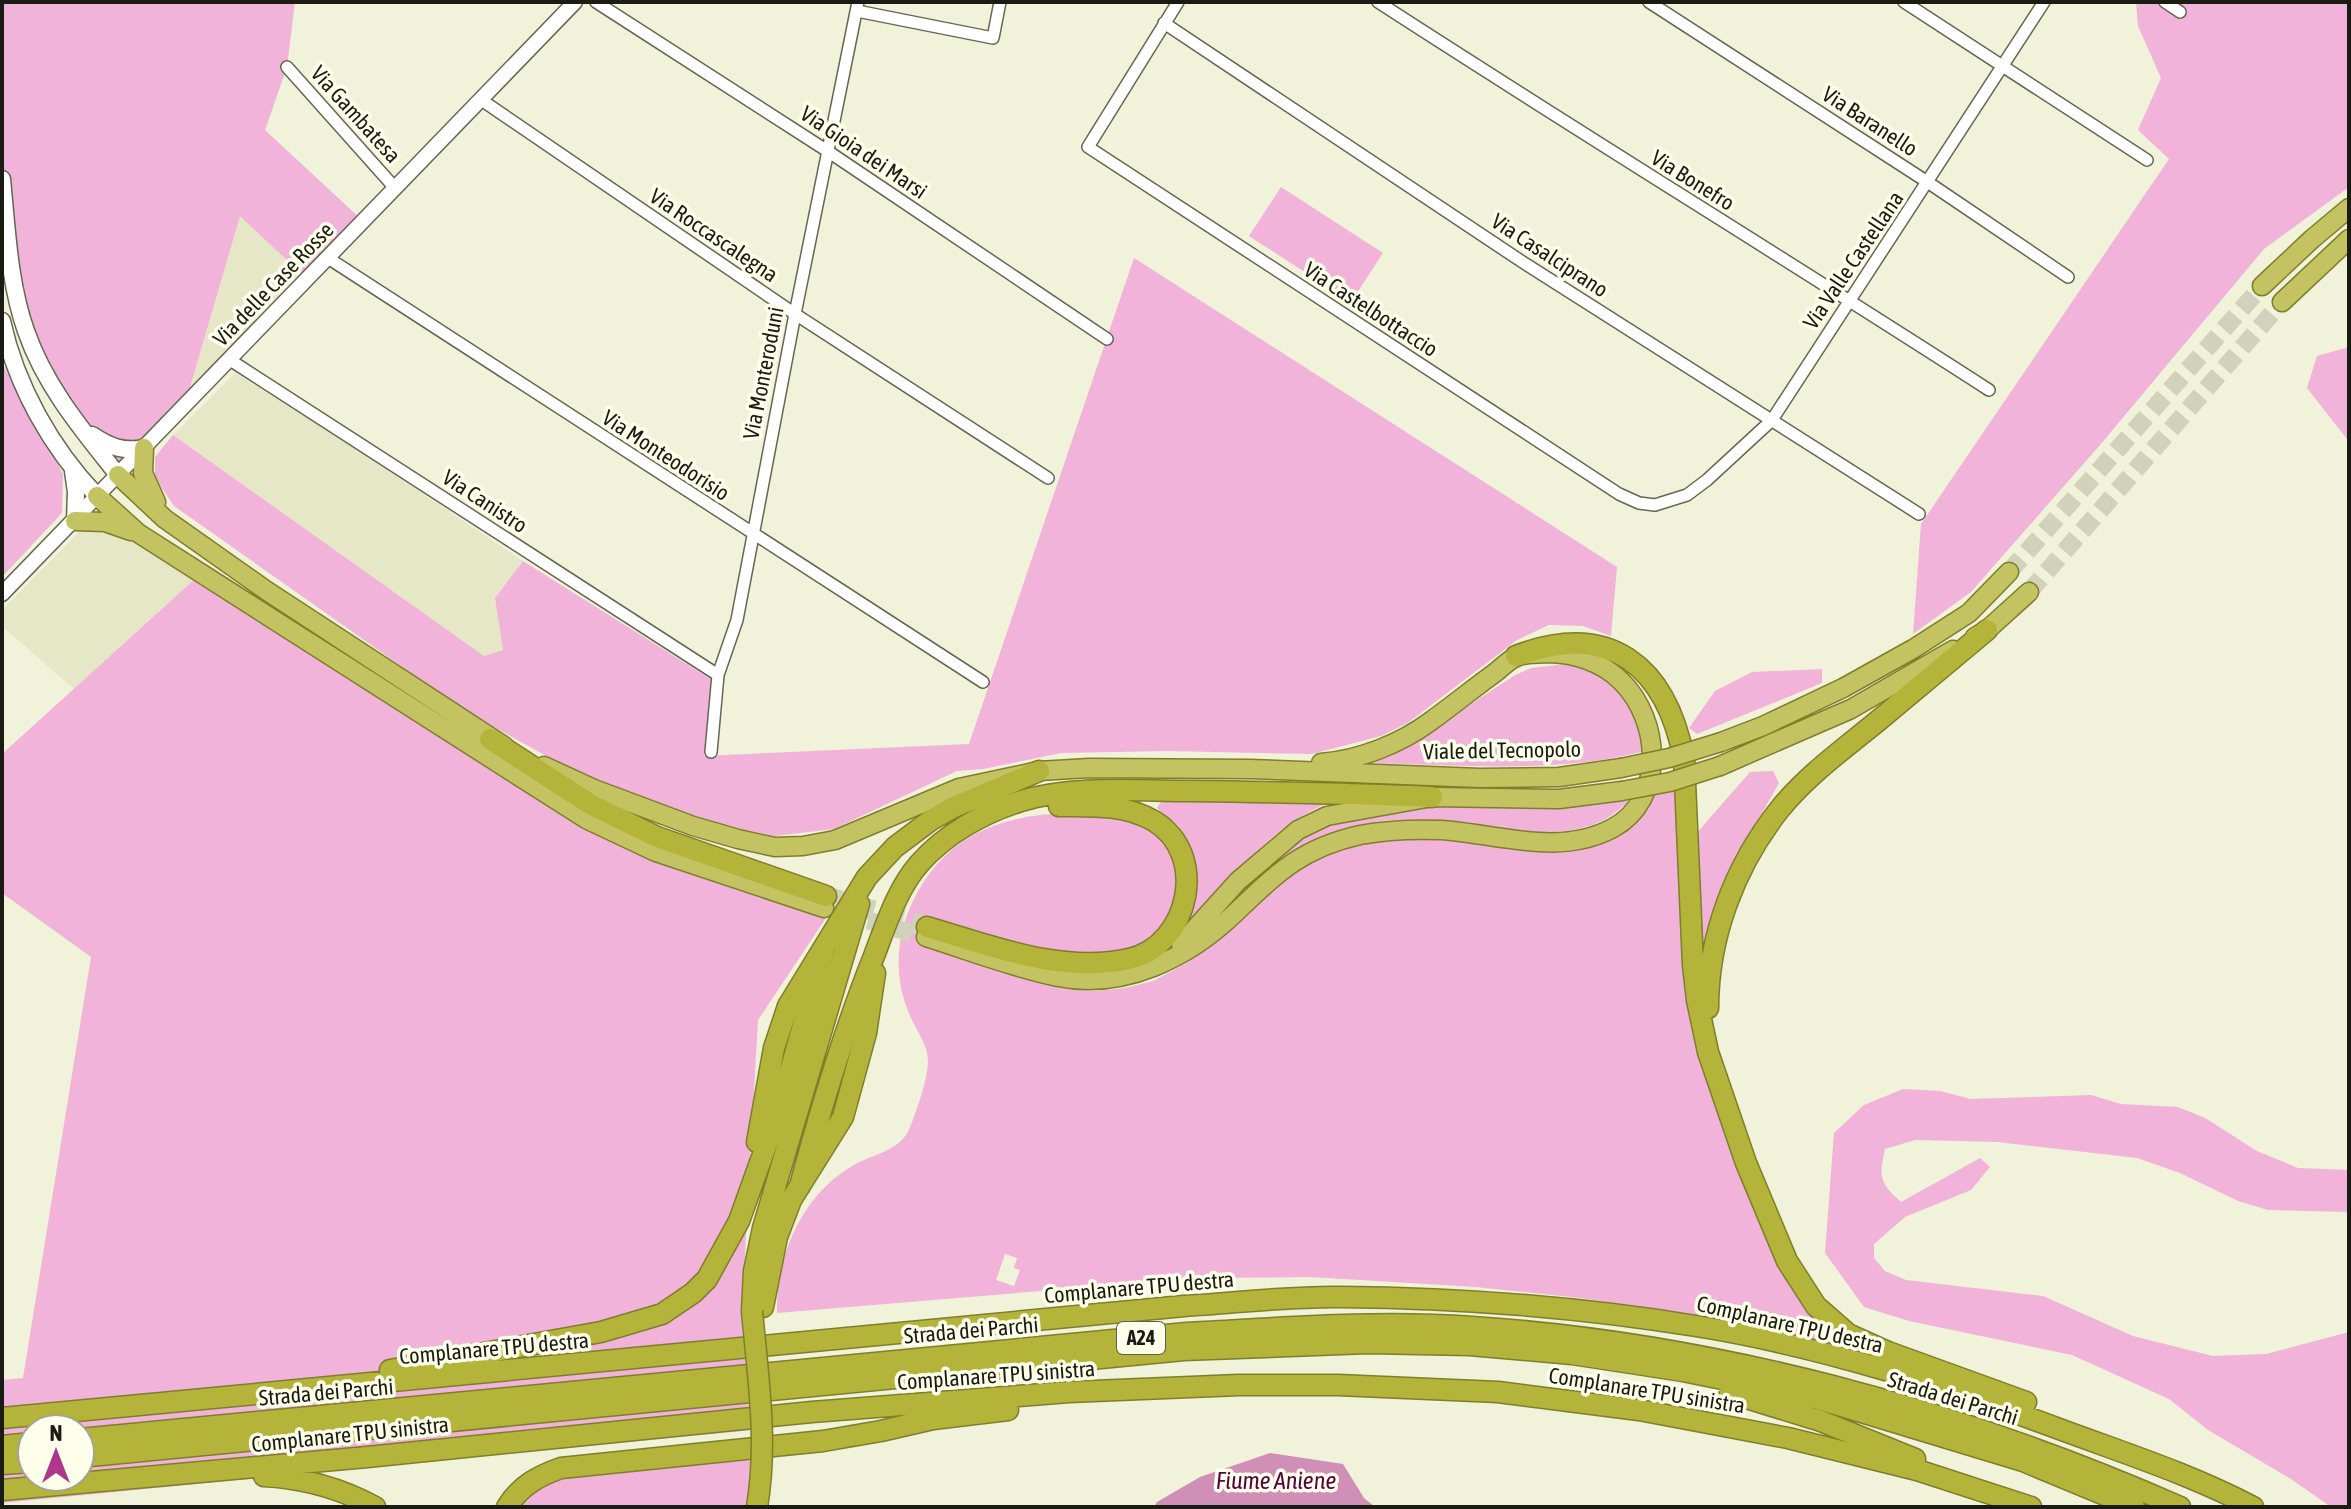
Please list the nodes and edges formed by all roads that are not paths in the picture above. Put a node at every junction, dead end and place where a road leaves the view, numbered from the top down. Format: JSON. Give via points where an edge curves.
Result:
{"nodes":[{"id":1,"x":575,"y":2,"type":"edge"},
{"id":2,"x":596,"y":2,"type":"edge"},
{"id":3,"x":1000,"y":2,"type":"edge"},
{"id":4,"x":1178,"y":2,"type":"edge"},
{"id":5,"x":1378,"y":2,"type":"edge"},
{"id":6,"x":1649,"y":2,"type":"edge"},
{"id":7,"x":1904,"y":2,"type":"edge"},
{"id":8,"x":2044,"y":2,"type":"edge"},
{"id":9,"x":2165,"y":2,"type":"edge"},
{"id":10,"x":858,"y":7,"type":"edge"},
{"id":11,"x":2180,"y":12,"type":"dead end"},
{"id":12,"x":1164,"y":23,"type":"junction"},
{"id":13,"x":2003,"y":65,"type":"junction"},
{"id":14,"x":287,"y":67,"type":"dead end"},
{"id":15,"x":480,"y":99,"type":"junction"},
{"id":16,"x":829,"y":152,"type":"junction"},
{"id":17,"x":2147,"y":160,"type":"dead end"},
{"id":18,"x":2,"y":179,"type":"edge"},
{"id":19,"x":1929,"y":183,"type":"junction"},
{"id":20,"x":395,"y":188,"type":"junction"},
{"id":21,"x":2349,"y":208,"type":"edge"},
{"id":22,"x":2349,"y":239,"type":"edge"},
{"id":23,"x":328,"y":258,"type":"junction"},
{"id":24,"x":2068,"y":277,"type":"dead end"},
{"id":25,"x":2262,"y":286,"type":"tunnel mouth"},
{"id":26,"x":1849,"y":300,"type":"junction"},
{"id":27,"x":2282,"y":302,"type":"tunnel mouth"},
{"id":28,"x":795,"y":314,"type":"junction"},
{"id":29,"x":2,"y":321,"type":"edge"},
{"id":30,"x":1107,"y":339,"type":"dead end"},
{"id":31,"x":230,"y":360,"type":"junction"},
{"id":32,"x":1989,"y":390,"type":"dead end"},
{"id":33,"x":1772,"y":420,"type":"junction"},
{"id":34,"x":78,"y":425,"type":"junction"},
{"id":35,"x":144,"y":448,"type":"junction"},
{"id":36,"x":73,"y":469,"type":"junction"},
{"id":37,"x":118,"y":475,"type":"junction"},
{"id":38,"x":1048,"y":478,"type":"dead end"},
{"id":39,"x":97,"y":496,"type":"junction"},
{"id":40,"x":1919,"y":514,"type":"dead end"},
{"id":41,"x":165,"y":519,"type":"junction"},
{"id":42,"x":75,"y":521,"type":"junction"},
{"id":43,"x":138,"y":533,"type":"junction"},
{"id":44,"x":752,"y":535,"type":"junction"},
{"id":45,"x":2009,"y":572,"type":"tunnel mouth"},
{"id":46,"x":2029,"y":592,"type":"tunnel mouth"},
{"id":47,"x":2,"y":594,"type":"edge"},
{"id":48,"x":1987,"y":630,"type":"junction"},
{"id":49,"x":1516,"y":656,"type":"junction"},
{"id":50,"x":718,"y":675,"type":"junction"},
{"id":51,"x":983,"y":682,"type":"dead end"},
{"id":52,"x":490,"y":739,"type":"junction"},
{"id":53,"x":711,"y":752,"type":"dead end"},
{"id":54,"x":1250,"y":769,"type":"junction"},
{"id":55,"x":1039,"y":771,"type":"junction"},
{"id":56,"x":1432,"y":797,"type":"junction"},
{"id":57,"x":999,"y":809,"type":"junction"},
{"id":58,"x":867,"y":877,"type":"junction"},
{"id":59,"x":825,"y":902,"type":"joint"},
{"id":60,"x":927,"y":932,"type":"joint"},
{"id":61,"x":1158,"y":965,"type":"junction"},
{"id":62,"x":1708,"y":1052,"type":"junction"},
{"id":63,"x":757,"y":1312,"type":"junction"},
{"id":64,"x":1572,"y":1354,"type":"junction"},
{"id":65,"x":1174,"y":1390,"type":"junction"},
{"id":66,"x":260,"y":1393,"type":"junction"},
{"id":67,"x":2,"y":1418,"type":"edge"},
{"id":68,"x":96,"y":1437,"type":"edge"},
{"id":69,"x":96,"y":1455,"type":"edge"},
{"id":70,"x":2185,"y":1475,"type":"junction"},
{"id":71,"x":156,"y":1477,"type":"junction"},
{"id":72,"x":2,"y":1490,"type":"edge"},
{"id":73,"x":375,"y":1507,"type":"edge"},
{"id":74,"x":507,"y":1507,"type":"edge"},
{"id":75,"x":757,"y":1507,"type":"edge"},
{"id":76,"x":768,"y":1507,"type":"edge"},
{"id":77,"x":2034,"y":1507,"type":"edge"},
{"id":78,"x":2134,"y":1507,"type":"edge"},
{"id":79,"x":2180,"y":1507,"type":"edge"},
{"id":80,"x":2253,"y":1507,"type":"edge"}],
"edges":[{"from":1,"to":15,"type":"street","name":"Via delle Case Rosse"},
{"from":2,"to":16,"type":"street","name":"Via Gioia dei Marsi"},
{"from":3,"to":10,"type":"street","via":[[993,38]]},
{"from":4,"to":12,"type":"street","name":"Via Castelbottaccio"},
{"from":5,"to":26,"type":"street","name":"Via Bonefro"},
{"from":6,"to":19,"type":"street","name":"Via Baranello"},
{"from":7,"to":13,"type":"street"},
{"from":8,"to":13,"type":"street","name":"Via Valle Castellana"},
{"from":9,"to":11,"type":"street"},
{"from":10,"to":16,"type":"street","name":"Via Monteroduni"},
{"from":12,"to":33,"type":"street","name":"Via Casalciprano","via":[[1521,261]]},
{"from":12,"to":33,"type":"street","name":"Via Castelbottaccio","via":[[1088,147],[1619,494],[1655,505],[1692,493]]},
{"from":13,"to":17,"type":"street"},
{"from":13,"to":19,"type":"street","name":"Via Valle Castellana"},
{"from":14,"to":20,"type":"street","name":"Via Gambatesa"},
{"from":15,"to":20,"type":"street","name":"Via delle Case Rosse"},
{"from":15,"to":28,"type":"street","name":"Via Roccascalegna"},
{"from":16,"to":28,"type":"street","name":"Via Monteroduni"},
{"from":16,"to":30,"type":"street","name":"Via Gioia dei Marsi"},
{"from":18,"to":34,"type":"main road","via":[[13,279],[25,329]]},
{"from":19,"to":24,"type":"street","name":"Via Baranello"},
{"from":19,"to":26,"type":"street","name":"Via Valle Castellana"},
{"from":20,"to":23,"type":"street","name":"Via delle Case Rosse"},
{"from":21,"to":25,"type":"highway"},
{"from":22,"to":27,"type":"highway"},
{"from":23,"to":31,"type":"street","name":"Via delle Case Rosse"},
{"from":23,"to":44,"type":"street","name":"Via Monteodorisio"},
{"from":26,"to":32,"type":"street","name":"Via Bonefro"},
{"from":26,"to":33,"type":"street","name":"Via Valle Castellana"},
{"from":28,"to":38,"type":"street","name":"Via Roccascalegna"},
{"from":28,"to":44,"type":"street","name":"Via Monteroduni"},
{"from":29,"to":36,"type":"main road","via":[[31,400]]},
{"from":31,"to":35,"type":"street","name":"Via delle Case Rosse"},
{"from":31,"to":50,"type":"street","name":"Via Canistro"},
{"from":33,"to":40,"type":"street","name":"Via Casalciprano"},
{"from":34,"to":35,"type":"main road","via":[[115,448]]},
{"from":34,"to":37,"type":"main road"},
{"from":35,"to":37,"type":"street","name":"Via delle Case Rosse"},
{"from":35,"to":41,"type":"highway","via":[[145,483]]},
{"from":36,"to":39,"type":"main road"},
{"from":36,"to":42,"type":"main road"},
{"from":37,"to":39,"type":"street","name":"Via delle Case Rosse"},
{"from":37,"to":41,"type":"highway","name":"Viale del Tecnopolo"},
{"from":39,"to":42,"type":"street","name":"Via delle Case Rosse"},
{"from":39,"to":43,"type":"highway"},
{"from":41,"to":52,"type":"highway","name":"Viale del Tecnopolo"},
{"from":42,"to":43,"type":"highway","via":[[105,522]]},
{"from":42,"to":47,"type":"street","name":"Via delle Case Rosse"},
{"from":43,"to":59,"type":"highway","via":[[586,819],[656,852]]},
{"from":44,"to":50,"type":"street","name":"Via Monteroduni","via":[[737,620]]},
{"from":44,"to":51,"type":"street","name":"Via Monteodorisio"},
{"from":45,"to":54,"type":"highway","name":"Viale del Tecnopolo","bridge":true,"via":[[1969,613],[1843,688],[1763,726],[1669,758],[1559,777]]},
{"from":46,"to":48,"type":"highway","name":"Viale del Tecnopolo"},
{"from":48,"to":56,"type":"highway","name":"Viale del Tecnopolo","bridge":true,"via":[[1851,709],[1670,782],[1559,799]]},
{"from":48,"to":62,"type":"highway","via":[[1816,772],[1780,809],[1752,850],[1715,937]]},
{"from":49,"to":54,"type":"highway","via":[[1428,724],[1383,748],[1339,762]]},
{"from":49,"to":61,"type":"highway","via":[[1576,656],[1609,670],[1634,697],[1653,761],[1644,795],[1626,819],[1570,843],[1413,829],[1345,839],[1289,863],[1221,926]]},
{"from":49,"to":62,"type":"highway","via":[[1561,644],[1595,645],[1635,664],[1668,703],[1684,759],[1693,965]]},
{"from":50,"to":53,"type":"street","name":"Via Monteroduni"},
{"from":52,"to":55,"type":"highway","name":"Viale del Tecnopolo","via":[[651,811],[775,847],[835,840],[959,788]]},
{"from":52,"to":59,"type":"highway","via":[[590,804],[657,837]]},
{"from":54,"to":55,"type":"highway","name":"Viale del Tecnopolo"},
{"from":55,"to":58,"type":"highway","via":[[931,820]]},
{"from":56,"to":57,"type":"highway","via":[[1129,791],[1049,795]]},
{"from":56,"to":61,"type":"highway","name":"Viale del Tecnopolo","via":[[1341,812],[1298,830],[1238,881]]},
{"from":57,"to":60,"type":"highway","via":[[1114,808],[1159,824],[1185,865],[1188,883],[1179,918],[1159,945],[1132,958],[1075,964]]},
{"from":57,"to":63,"type":"highway","via":[[960,829],[906,880],[881,938],[866,1033],[843,1117],[791,1200]]},
{"from":58,"to":63,"type":"highway","via":[[763,1228],[754,1271]]},
{"from":58,"to":66,"type":"highway","via":[[826,944],[780,1107],[739,1221],[707,1279],[693,1293],[662,1314],[601,1332]]},
{"from":60,"to":61,"type":"highway","via":[[1058,977],[1102,980]]},
{"from":62,"to":70,"type":"highway","via":[[1787,1261],[1816,1306],[1848,1334],[2035,1405]]},
{"from":63,"to":75,"type":"highway","bridge":true,"via":[[763,1432]]},
{"from":63,"to":76,"type":"highway","via":[[775,1438]]},
{"from":64,"to":69,"type":"highway","name":"Strada dei Parchi","number":"A24","via":[[1368,1343],[1184,1350]]},
{"from":64,"to":77,"type":"highway","via":[[1617,1371],[1694,1384],[1821,1421]]},
{"from":64,"to":78,"type":"highway","name":"Strada dei Parchi","number":"A24","via":[[1815,1398],[2023,1461]]},
{"from":65,"to":71,"type":"highway","name":"Complanare TPU sinistra","via":[[1069,1392],[812,1412]]},
{"from":65,"to":74,"type":"highway","via":[[933,1419],[823,1441],[561,1468],[521,1489]]},
{"from":65,"to":77,"type":"highway","name":"Complanare TPU sinistra","via":[[1338,1385],[1498,1392],[1639,1410],[1788,1438],[1917,1470]]},
{"from":66,"to":67,"type":"highway","name":"Complanare TPU destra"},
{"from":66,"to":70,"type":"highway","name":"Complanare TPU destra","via":[[1184,1306],[1338,1297],[1469,1301],[1579,1309],[1819,1353],[1931,1384]]},
{"from":68,"to":79,"type":"highway","name":"Strada dei Parchi","number":"A24","via":[[1187,1333],[1469,1326],[1683,1352],[1816,1380],[2027,1446]]},
{"from":70,"to":80,"type":"highway","name":"Complanare TPU destra"},
{"from":71,"to":72,"type":"highway","name":"Complanare TPU sinistra"},
{"from":71,"to":73,"type":"highway","via":[[281,1477],[335,1489]]}]}
